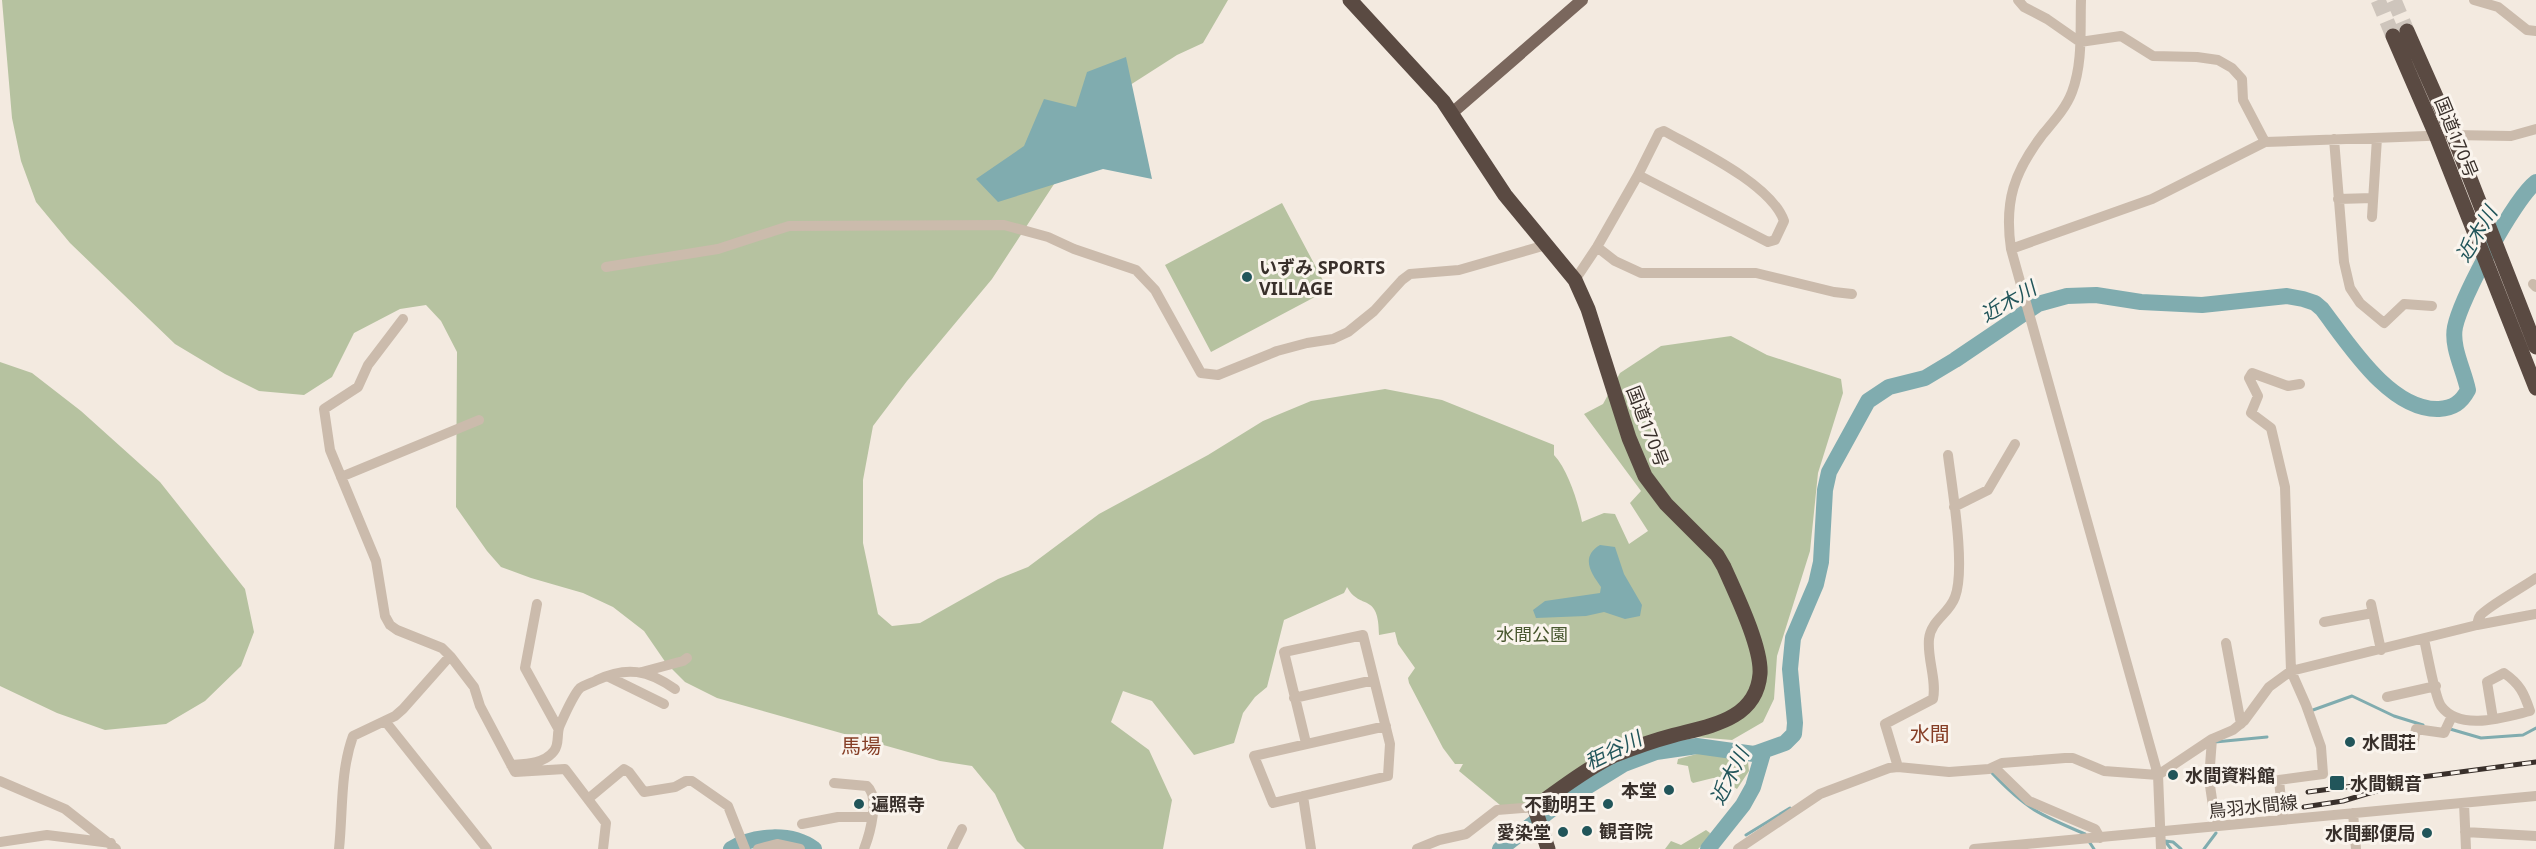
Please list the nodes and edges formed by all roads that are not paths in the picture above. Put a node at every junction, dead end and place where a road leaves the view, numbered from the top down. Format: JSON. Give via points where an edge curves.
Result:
{"nodes":[{"id":1,"x":1350,"y":0,"type":"edge"},
{"id":2,"x":1582,"y":0,"type":"edge"},
{"id":3,"x":2018,"y":0,"type":"edge"},
{"id":4,"x":2081,"y":0,"type":"edge"},
{"id":5,"x":2474,"y":0,"type":"edge"},
{"id":6,"x":2536,"y":31,"type":"edge"},
{"id":7,"x":2080,"y":42,"type":"junction"},
{"id":8,"x":1452,"y":113,"type":"junction"},
{"id":9,"x":2536,"y":129,"type":"edge"},
{"id":10,"x":2436,"y":135,"type":"junction"},
{"id":11,"x":2453,"y":135,"type":"junction"},
{"id":12,"x":2377,"y":138,"type":"junction"},
{"id":13,"x":2334,"y":139,"type":"junction"},
{"id":14,"x":2265,"y":142,"type":"junction"},
{"id":15,"x":1638,"y":175,"type":"junction"},
{"id":16,"x":2467,"y":194,"type":"junction"},
{"id":17,"x":2373,"y":198,"type":"junction"},
{"id":18,"x":2338,"y":199,"type":"junction"},
{"id":19,"x":2372,"y":217,"type":"dead end"},
{"id":20,"x":1546,"y":245,"type":"junction"},
{"id":21,"x":1597,"y":248,"type":"junction"},
{"id":22,"x":2011,"y":249,"type":"junction"},
{"id":23,"x":606,"y":267,"type":"dead end"},
{"id":24,"x":1575,"y":280,"type":"junction"},
{"id":25,"x":1852,"y":294,"type":"dead end"},
{"id":26,"x":2432,"y":306,"type":"dead end"},
{"id":27,"x":2522,"y":314,"type":"junction"},
{"id":28,"x":403,"y":319,"type":"dead end"},
{"id":29,"x":2536,"y":338,"type":"edge"},
{"id":30,"x":2536,"y":347,"type":"edge"},
{"id":31,"x":2300,"y":384,"type":"dead end"},
{"id":32,"x":2536,"y":388,"type":"edge"},
{"id":33,"x":479,"y":420,"type":"dead end"},
{"id":34,"x":2015,"y":444,"type":"dead end"},
{"id":35,"x":1948,"y":455,"type":"dead end"},
{"id":36,"x":341,"y":477,"type":"junction"},
{"id":37,"x":1954,"y":507,"type":"junction"},
{"id":38,"x":2536,"y":578,"type":"edge"},
{"id":39,"x":537,"y":604,"type":"dead end"},
{"id":40,"x":2536,"y":614,"type":"edge"},
{"id":41,"x":2324,"y":622,"type":"dead end"},
{"id":42,"x":2477,"y":625,"type":"junction"},
{"id":43,"x":2424,"y":639,"type":"junction"},
{"id":44,"x":2226,"y":643,"type":"dead end"},
{"id":45,"x":2381,"y":650,"type":"junction"},
{"id":46,"x":450,"y":656,"type":"junction"},
{"id":47,"x":687,"y":658,"type":"dead end"},
{"id":48,"x":2291,"y":671,"type":"junction"},
{"id":49,"x":639,"y":673,"type":"junction"},
{"id":50,"x":607,"y":676,"type":"junction"},
{"id":51,"x":1374,"y":681,"type":"junction"},
{"id":52,"x":2436,"y":686,"type":"junction"},
{"id":53,"x":675,"y":689,"type":"dead end"},
{"id":54,"x":1294,"y":698,"type":"junction"},
{"id":55,"x":2387,"y":698,"type":"dead end"},
{"id":56,"x":664,"y":704,"type":"dead end"},
{"id":57,"x":2452,"y":716,"type":"junction"},
{"id":58,"x":2493,"y":719,"type":"junction"},
{"id":59,"x":385,"y":721,"type":"junction"},
{"id":60,"x":2241,"y":724,"type":"junction"},
{"id":61,"x":1386,"y":726,"type":"junction"},
{"id":62,"x":558,"y":728,"type":"junction"},
{"id":63,"x":2212,"y":739,"type":"junction"},
{"id":64,"x":1306,"y":743,"type":"junction"},
{"id":65,"x":2413,"y":747,"type":"dead end"},
{"id":66,"x":511,"y":765,"type":"junction"},
{"id":67,"x":1898,"y":767,"type":"junction"},
{"id":68,"x":1994,"y":767,"type":"junction"},
{"id":69,"x":2158,"y":775,"type":"junction"},
{"id":70,"x":0,"y":781,"type":"edge"},
{"id":71,"x":834,"y":783,"type":"dead end"},
{"id":72,"x":1304,"y":796,"type":"junction"},
{"id":73,"x":2536,"y":796,"type":"edge"},
{"id":74,"x":588,"y":799,"type":"junction"},
{"id":75,"x":2464,"y":803,"type":"junction"},
{"id":76,"x":1536,"y":810,"type":"junction"},
{"id":77,"x":2353,"y":813,"type":"junction"},
{"id":78,"x":872,"y":817,"type":"junction"},
{"id":79,"x":2283,"y":820,"type":"junction"},
{"id":80,"x":802,"y":824,"type":"dead end"},
{"id":81,"x":2216,"y":826,"type":"junction"},
{"id":82,"x":962,"y":829,"type":"dead end"},
{"id":83,"x":2161,"y":832,"type":"junction"},
{"id":84,"x":2465,"y":832,"type":"junction"},
{"id":85,"x":2536,"y":836,"type":"edge"},
{"id":86,"x":2100,"y":838,"type":"junction"},
{"id":87,"x":0,"y":842,"type":"edge"},
{"id":88,"x":113,"y":846,"type":"edge"},
{"id":89,"x":339,"y":849,"type":"edge"},
{"id":90,"x":487,"y":849,"type":"edge"},
{"id":91,"x":603,"y":849,"type":"edge"},
{"id":92,"x":745,"y":849,"type":"edge"},
{"id":93,"x":758,"y":849,"type":"edge"},
{"id":94,"x":800,"y":849,"type":"edge"},
{"id":95,"x":864,"y":849,"type":"edge"},
{"id":96,"x":952,"y":849,"type":"edge"},
{"id":97,"x":1311,"y":849,"type":"edge"},
{"id":98,"x":1417,"y":849,"type":"edge"},
{"id":99,"x":1548,"y":849,"type":"edge"},
{"id":100,"x":1738,"y":849,"type":"edge"},
{"id":101,"x":1974,"y":849,"type":"edge"},
{"id":102,"x":2161,"y":849,"type":"edge"},
{"id":103,"x":2356,"y":849,"type":"edge"},
{"id":104,"x":2466,"y":849,"type":"edge"}],
"edges":[{"from":1,"to":8,"type":"highway","name":"国道170号"},
{"from":2,"to":8,"type":"main road"},
{"from":3,"to":7,"type":"street"},
{"from":4,"to":7,"type":"street"},
{"from":5,"to":6,"type":"street","via":[[2498,7],[2527,30]]},
{"from":7,"to":14,"type":"street","via":[[2121,36],[2152,56],[2218,60],[2242,79],[2243,100]]},
{"from":7,"to":22,"type":"street","via":[[2071,93],[2020,166],[2014,183],[2008,215]]},
{"from":8,"to":20,"type":"highway","name":"国道170号","via":[[1505,195]]},
{"from":9,"to":11,"type":"street","via":[[2511,136]]},
{"from":10,"to":11,"type":"street"},
{"from":10,"to":11,"type":"highway","name":"国道170号","via":[[2400,34]]},
{"from":10,"to":12,"type":"street"},
{"from":10,"to":16,"type":"highway","name":"国道170号"},
{"from":11,"to":16,"type":"highway","name":"国道170号"},
{"from":12,"to":13,"type":"street"},
{"from":12,"to":17,"type":"street"},
{"from":13,"to":14,"type":"street"},
{"from":13,"to":18,"type":"street"},
{"from":14,"to":22,"type":"street","via":[[2152,199]]},
{"from":15,"to":15,"type":"street","via":[[1659,133],[1665,131],[1736,172],[1771,200],[1784,221],[1775,240],[1768,242]]},
{"from":15,"to":21,"type":"street"},
{"from":16,"to":27,"type":"highway","name":"国道170号"},
{"from":16,"to":32,"type":"highway","name":"国道170号","via":[[2508,321]]},
{"from":17,"to":18,"type":"street"},
{"from":17,"to":19,"type":"street"},
{"from":18,"to":26,"type":"street","via":[[2344,262],[2350,288],[2360,303],[2384,323],[2404,304]]},
{"from":20,"to":23,"type":"street","via":[[1459,270],[1410,274],[1374,312],[1348,332],[1277,351],[1218,375],[1201,373],[1155,290],[1136,270],[1004,225],[789,226],[718,249]]},
{"from":20,"to":24,"type":"highway","name":"国道170号"},
{"from":21,"to":24,"type":"street"},
{"from":21,"to":25,"type":"street","via":[[1641,273],[1756,273]]},
{"from":22,"to":69,"type":"street"},
{"from":24,"to":76,"type":"highway","name":"国道170号","via":[[1639,463],[1653,488],[1724,567],[1751,634],[1760,674],[1753,699],[1726,721],[1668,736],[1612,757],[1566,785]]},
{"from":27,"to":29,"type":"street"},
{"from":27,"to":30,"type":"highway","name":"国道170号"},
{"from":28,"to":36,"type":"street","via":[[368,365],[358,387],[324,409],[330,450]]},
{"from":31,"to":48,"type":"street","via":[[2288,386],[2252,373],[2249,378],[2258,396],[2251,413],[2271,428],[2285,487]]},
{"from":33,"to":36,"type":"street"},
{"from":34,"to":37,"type":"street","via":[[1988,490]]},
{"from":35,"to":37,"type":"street"},
{"from":36,"to":46,"type":"street","via":[[376,561],[390,625],[442,648]]},
{"from":37,"to":67,"type":"street","via":[[1959,574],[1956,596],[1931,628],[1933,699],[1885,724]]},
{"from":38,"to":42,"type":"street","via":[[2488,608]]},
{"from":39,"to":62,"type":"street","via":[[525,668]]},
{"from":40,"to":42,"type":"street"},
{"from":41,"to":45,"type":"street","via":[[2372,608]]},
{"from":42,"to":43,"type":"street"},
{"from":43,"to":45,"type":"street"},
{"from":43,"to":52,"type":"street"},
{"from":44,"to":60,"type":"street"},
{"from":45,"to":48,"type":"street"},
{"from":46,"to":59,"type":"street","via":[[403,709]]},
{"from":46,"to":66,"type":"street","via":[[474,687]]},
{"from":47,"to":49,"type":"street"},
{"from":48,"to":60,"type":"street","via":[[2269,687]]},
{"from":48,"to":79,"type":"street","via":[[2321,747],[2323,774],[2279,780]]},
{"from":49,"to":50,"type":"street","via":[[616,671]]},
{"from":49,"to":53,"type":"street","via":[[663,680]]},
{"from":50,"to":56,"type":"street"},
{"from":50,"to":62,"type":"street","via":[[580,689]]},
{"from":51,"to":54,"type":"street"},
{"from":51,"to":54,"type":"street","via":[[1363,635],[1329,642],[1284,652]]},
{"from":51,"to":61,"type":"street"},
{"from":52,"to":55,"type":"street"},
{"from":52,"to":57,"type":"street","via":[[2440,706]]},
{"from":54,"to":64,"type":"street"},
{"from":57,"to":58,"type":"street"},
{"from":57,"to":65,"type":"street","via":[[2444,733],[2416,729]]},
{"from":58,"to":58,"type":"street","via":[[2530,711],[2523,690],[2504,673],[2487,681]]},
{"from":59,"to":89,"type":"street","via":[[353,736],[343,780]]},
{"from":59,"to":90,"type":"street"},
{"from":60,"to":63,"type":"street"},
{"from":61,"to":64,"type":"street"},
{"from":61,"to":72,"type":"street","via":[[1390,744],[1388,776]]},
{"from":62,"to":66,"type":"street","via":[[556,747],[545,759]]},
{"from":63,"to":69,"type":"street"},
{"from":63,"to":81,"type":"street","via":[[2209,779]]},
{"from":64,"to":72,"type":"street","via":[[1254,756],[1273,803]]},
{"from":66,"to":74,"type":"street","via":[[514,772],[565,769]]},
{"from":67,"to":68,"type":"street","via":[[1949,772]]},
{"from":67,"to":100,"type":"street","via":[[1820,794]]},
{"from":68,"to":69,"type":"street","via":[[2002,763],[2073,758],[2104,771]]},
{"from":68,"to":86,"type":"street","via":[[2029,801],[2094,829]]},
{"from":69,"to":83,"type":"street"},
{"from":70,"to":88,"type":"street","via":[[65,809]]},
{"from":71,"to":78,"type":"street","via":[[870,788]]},
{"from":72,"to":97,"type":"street"},
{"from":73,"to":75,"type":"street","name":"鳥羽水間線"},
{"from":74,"to":91,"type":"street","via":[[606,823]]},
{"from":74,"to":92,"type":"street","via":[[624,769],[644,792],[692,781],[728,806]]},
{"from":75,"to":77,"type":"street","name":"鳥羽水間線"},
{"from":75,"to":84,"type":"street"},
{"from":76,"to":98,"type":"street","via":[[1497,810],[1466,834]]},
{"from":76,"to":99,"type":"highway"},
{"from":77,"to":79,"type":"street","name":"鳥羽水間線"},
{"from":77,"to":103,"type":"street"},
{"from":78,"to":80,"type":"street","via":[[838,817]]},
{"from":78,"to":95,"type":"street"},
{"from":79,"to":81,"type":"street","name":"鳥羽水間線"},
{"from":81,"to":83,"type":"street","name":"鳥羽水間線"},
{"from":82,"to":96,"type":"street"},
{"from":83,"to":86,"type":"street","name":"鳥羽水間線"},
{"from":83,"to":102,"type":"street"},
{"from":84,"to":85,"type":"street"},
{"from":84,"to":104,"type":"street"},
{"from":86,"to":101,"type":"street","name":"鳥羽水間線"},
{"from":87,"to":88,"type":"street","via":[[47,835]]},
{"from":93,"to":94,"type":"street","via":[[777,844]]}]}
